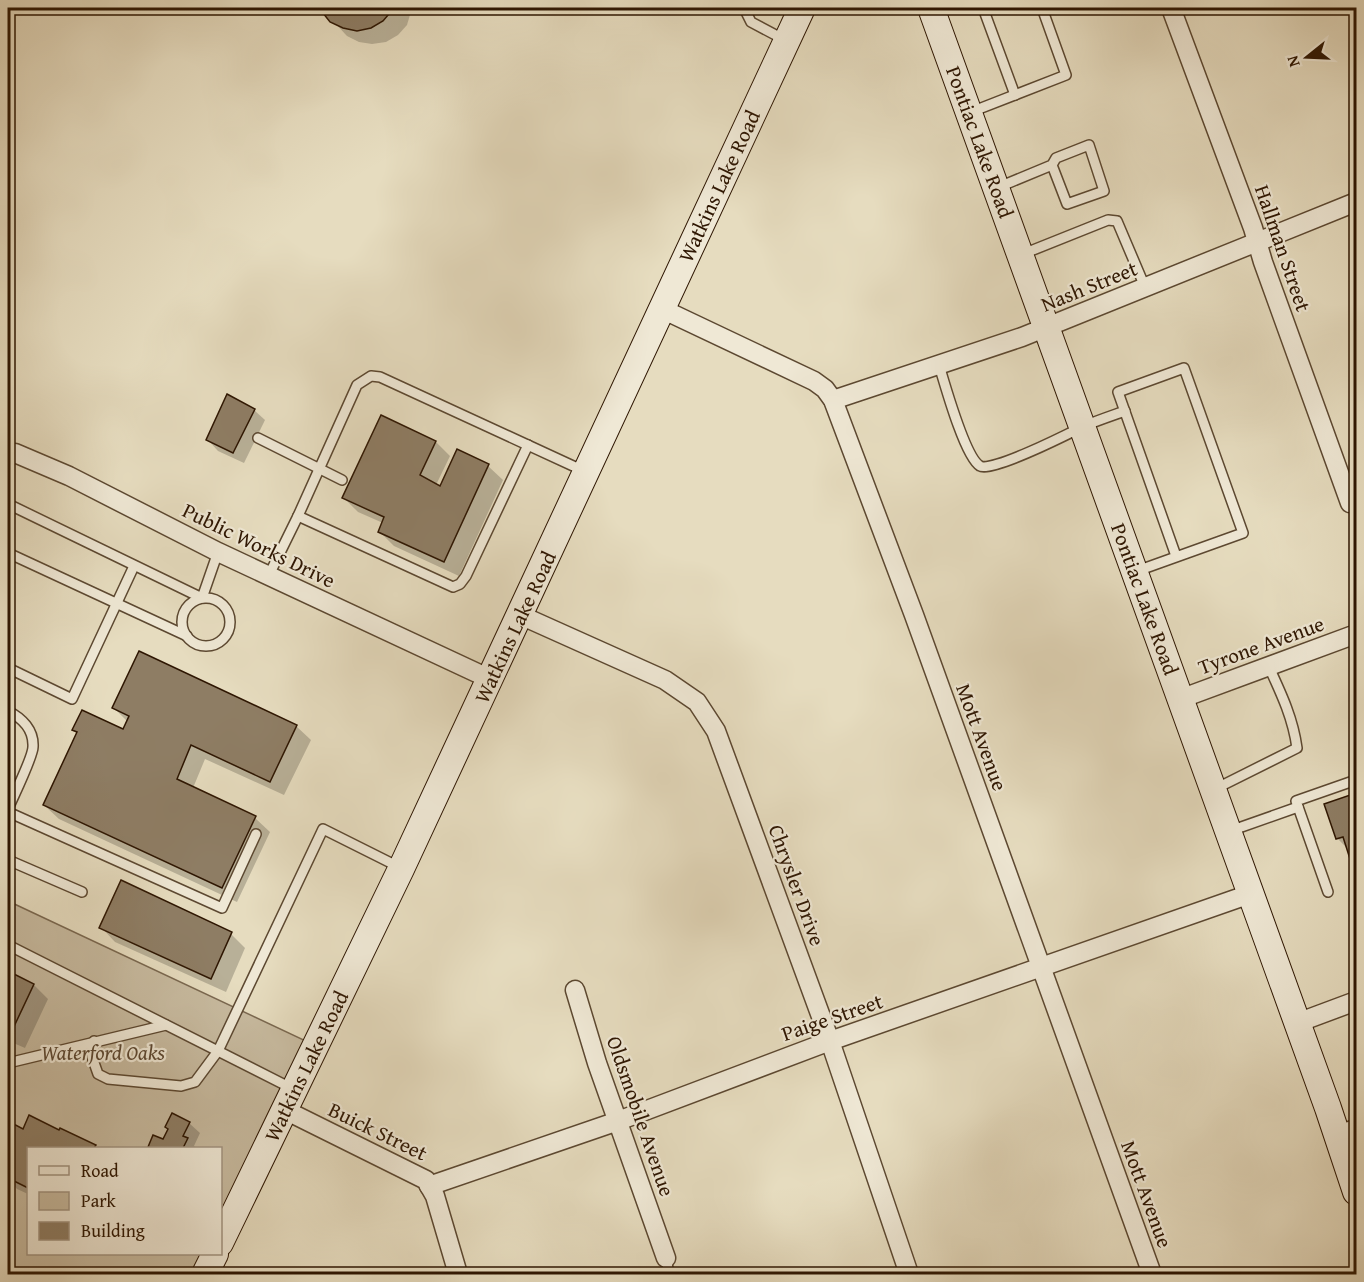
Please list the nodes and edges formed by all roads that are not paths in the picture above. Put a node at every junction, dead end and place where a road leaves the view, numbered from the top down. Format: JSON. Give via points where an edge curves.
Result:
{"nodes":[{"id":1,"x":744,"y":8,"type":"edge"},
{"id":2,"x":802,"y":8,"type":"edge"},
{"id":3,"x":931,"y":8,"type":"edge"},
{"id":4,"x":983,"y":8,"type":"edge"},
{"id":5,"x":1042,"y":8,"type":"edge"},
{"id":6,"x":1171,"y":8,"type":"edge"},
{"id":7,"x":787,"y":41,"type":"junction"},
{"id":8,"x":1015,"y":95,"type":"junction"},
{"id":9,"x":969,"y":113,"type":"junction"},
{"id":10,"x":1052,"y":165,"type":"junction"},
{"id":11,"x":997,"y":188,"type":"junction"},
{"id":12,"x":1356,"y":202,"type":"edge"},
{"id":13,"x":1257,"y":242,"type":"junction"},
{"id":14,"x":1021,"y":255,"type":"junction"},
{"id":15,"x":1145,"y":287,"type":"junction"},
{"id":16,"x":662,"y":309,"type":"junction"},
{"id":17,"x":1047,"y":327,"type":"junction"},
{"id":18,"x":939,"y":365,"type":"junction"},
{"id":19,"x":833,"y":400,"type":"junction"},
{"id":20,"x":1125,"y":411,"type":"junction"},
{"id":21,"x":1083,"y":427,"type":"junction"},
{"id":22,"x":258,"y":438,"type":"dead end"},
{"id":23,"x":528,"y":445,"type":"junction"},
{"id":24,"x":8,"y":453,"type":"edge"},
{"id":25,"x":320,"y":468,"type":"junction"},
{"id":26,"x":586,"y":472,"type":"junction"},
{"id":27,"x":342,"y":480,"type":"dead end"},
{"id":28,"x":1350,"y":503,"type":"dead end"},
{"id":29,"x":8,"y":504,"type":"edge"},
{"id":30,"x":298,"y":516,"type":"junction"},
{"id":31,"x":218,"y":552,"type":"junction"},
{"id":32,"x":8,"y":553,"type":"edge"},
{"id":33,"x":1176,"y":556,"type":"junction"},
{"id":34,"x":134,"y":566,"type":"junction"},
{"id":35,"x":1135,"y":572,"type":"junction"},
{"id":36,"x":269,"y":575,"type":"junction"},
{"id":37,"x":202,"y":598,"type":"junction"},
{"id":38,"x":117,"y":603,"type":"junction"},
{"id":39,"x":520,"y":615,"type":"junction"},
{"id":40,"x":1356,"y":634,"type":"edge"},
{"id":41,"x":187,"y":636,"type":"junction"},
{"id":42,"x":1268,"y":665,"type":"junction"},
{"id":43,"x":8,"y":668,"type":"edge"},
{"id":44,"x":490,"y":679,"type":"junction"},
{"id":45,"x":1180,"y":699,"type":"junction"},
{"id":46,"x":8,"y":711,"type":"edge"},
{"id":47,"x":1356,"y":780,"type":"edge"},
{"id":48,"x":1213,"y":790,"type":"junction"},
{"id":49,"x":1298,"y":807,"type":"junction"},
{"id":50,"x":8,"y":810,"type":"edge"},
{"id":51,"x":1228,"y":832,"type":"junction"},
{"id":52,"x":256,"y":834,"type":"dead end"},
{"id":53,"x":8,"y":860,"type":"edge"},
{"id":54,"x":401,"y":868,"type":"junction"},
{"id":55,"x":82,"y":892,"type":"dead end"},
{"id":56,"x":1328,"y":892,"type":"dead end"},
{"id":57,"x":1250,"y":894,"type":"junction"},
{"id":58,"x":8,"y":945,"type":"edge"},
{"id":59,"x":1041,"y":966,"type":"junction"},
{"id":60,"x":575,"y":990,"type":"dead end"},
{"id":61,"x":1356,"y":1001,"type":"edge"},
{"id":62,"x":1297,"y":1023,"type":"junction"},
{"id":63,"x":166,"y":1025,"type":"junction"},
{"id":64,"x":94,"y":1041,"type":"junction"},
{"id":65,"x":830,"y":1041,"type":"junction"},
{"id":66,"x":218,"y":1051,"type":"junction"},
{"id":67,"x":8,"y":1064,"type":"edge"},
{"id":68,"x":290,"y":1100,"type":"junction"},
{"id":69,"x":618,"y":1120,"type":"junction"},
{"id":70,"x":1346,"y":1128,"type":"edge"},
{"id":71,"x":429,"y":1186,"type":"junction"},
{"id":72,"x":1356,"y":1192,"type":"edge"},
{"id":73,"x":222,"y":1239,"type":"edge"},
{"id":74,"x":215,"y":1255,"type":"edge"},
{"id":75,"x":667,"y":1266,"type":"edge"},
{"id":76,"x":205,"y":1275,"type":"edge"},
{"id":77,"x":458,"y":1275,"type":"edge"},
{"id":78,"x":909,"y":1275,"type":"edge"},
{"id":79,"x":1152,"y":1275,"type":"edge"}],
"edges":[{"from":1,"to":7,"type":"lane","via":[[751,22]]},
{"from":2,"to":7,"type":"street","name":"Watkins Lake Road"},
{"from":3,"to":9,"type":"street","name":"Pontiac Lake Road"},
{"from":4,"to":8,"type":"lane"},
{"from":5,"to":8,"type":"lane","via":[[1066,75]]},
{"from":6,"to":13,"type":"street","name":"Hallman Street"},
{"from":7,"to":16,"type":"street","name":"Watkins Lake Road"},
{"from":8,"to":9,"type":"lane"},
{"from":9,"to":11,"type":"street","name":"Pontiac Lake Road"},
{"from":10,"to":10,"type":"lane","via":[[1056,158],[1089,145],[1104,190],[1066,204]]},
{"from":10,"to":11,"type":"lane"},
{"from":11,"to":14,"type":"street","name":"Pontiac Lake Road"},
{"from":12,"to":13,"type":"street","name":"Nash Street"},
{"from":13,"to":15,"type":"street","name":"Nash Street"},
{"from":13,"to":28,"type":"street","name":"Hallman Street"},
{"from":14,"to":15,"type":"lane","via":[[1108,220],[1117,221]]},
{"from":14,"to":17,"type":"street","name":"Pontiac Lake Road"},
{"from":15,"to":17,"type":"street","name":"Nash Street"},
{"from":16,"to":19,"type":"street","name":"Mott Avenue","via":[[817,383]]},
{"from":16,"to":26,"type":"street","name":"Watkins Lake Road"},
{"from":17,"to":18,"type":"street","name":"Nash Street"},
{"from":17,"to":21,"type":"street","name":"Pontiac Lake Road"},
{"from":18,"to":19,"type":"street","name":"Nash Street"},
{"from":18,"to":21,"type":"lane","via":[[968,451],[980,466],[999,464]]},
{"from":19,"to":59,"type":"street","name":"Mott Avenue"},
{"from":20,"to":21,"type":"lane"},
{"from":20,"to":33,"type":"lane"},
{"from":20,"to":33,"type":"lane","via":[[1118,392],[1184,368],[1243,533]]},
{"from":21,"to":35,"type":"street","name":"Pontiac Lake Road"},
{"from":22,"to":25,"type":"lane"},
{"from":23,"to":25,"type":"lane","via":[[371,376],[357,385]]},
{"from":23,"to":26,"type":"lane"},
{"from":23,"to":30,"type":"lane","via":[[466,576],[453,587]]},
{"from":24,"to":31,"type":"street","name":"Public Works Drive","via":[[69,476]]},
{"from":25,"to":27,"type":"lane"},
{"from":25,"to":30,"type":"lane"},
{"from":26,"to":39,"type":"street","name":"Watkins Lake Road"},
{"from":29,"to":34,"type":"lane"},
{"from":30,"to":36,"type":"lane"},
{"from":31,"to":36,"type":"street","name":"Public Works Drive"},
{"from":31,"to":37,"type":"lane"},
{"from":32,"to":38,"type":"lane"},
{"from":33,"to":35,"type":"lane"},
{"from":34,"to":37,"type":"lane"},
{"from":34,"to":38,"type":"lane"},
{"from":35,"to":45,"type":"street","name":"Pontiac Lake Road"},
{"from":36,"to":44,"type":"street","name":"Public Works Drive"},
{"from":37,"to":41,"type":"lane","via":[[184,614]]},
{"from":37,"to":41,"type":"lane","via":[[216,601],[228,611],[227,634],[208,646]]},
{"from":38,"to":41,"type":"lane"},
{"from":38,"to":43,"type":"lane","via":[[72,699]]},
{"from":39,"to":44,"type":"street","name":"Watkins Lake Road"},
{"from":39,"to":65,"type":"street","name":"Chrysler Drive","via":[[665,680],[697,702],[716,731],[728,760]]},
{"from":40,"to":42,"type":"street","name":"Tyrone Avenue"},
{"from":42,"to":45,"type":"street","name":"Tyrone Avenue"},
{"from":42,"to":48,"type":"lane","via":[[1288,709],[1297,748]]},
{"from":44,"to":54,"type":"street","name":"Watkins Lake Road"},
{"from":45,"to":48,"type":"street","name":"Pontiac Lake Road"},
{"from":46,"to":50,"type":"lane","via":[[30,730],[33,748]]},
{"from":47,"to":49,"type":"lane","via":[[1296,801]]},
{"from":48,"to":51,"type":"street","name":"Pontiac Lake Road"},
{"from":49,"to":51,"type":"lane"},
{"from":49,"to":56,"type":"lane"},
{"from":50,"to":52,"type":"lane","via":[[222,908]]},
{"from":51,"to":57,"type":"street","name":"Pontiac Lake Road"},
{"from":53,"to":55,"type":"lane"},
{"from":54,"to":66,"type":"lane","via":[[323,829]]},
{"from":54,"to":68,"type":"street","name":"Watkins Lake Road"},
{"from":57,"to":59,"type":"street","name":"Paige Street"},
{"from":57,"to":62,"type":"street","name":"Pontiac Lake Road"},
{"from":58,"to":63,"type":"lane"},
{"from":59,"to":65,"type":"street","name":"Paige Street"},
{"from":59,"to":79,"type":"street","name":"Mott Avenue"},
{"from":60,"to":69,"type":"street","name":"Oldsmobile Avenue"},
{"from":61,"to":62,"type":"street"},
{"from":62,"to":70,"type":"street","name":"Pontiac Lake Road"},
{"from":63,"to":64,"type":"lane"},
{"from":63,"to":66,"type":"lane"},
{"from":64,"to":66,"type":"lane","via":[[92,1057],[98,1074],[108,1079],[181,1086],[195,1082]]},
{"from":64,"to":67,"type":"lane"},
{"from":65,"to":69,"type":"street","name":"Paige Street"},
{"from":65,"to":78,"type":"street","name":"Chrysler Drive"},
{"from":66,"to":68,"type":"lane"},
{"from":68,"to":71,"type":"street","name":"Buick Street","via":[[426,1180]]},
{"from":68,"to":73,"type":"street","name":"Watkins Lake Road"},
{"from":69,"to":71,"type":"street","name":"Paige Street"},
{"from":69,"to":75,"type":"street","name":"Oldsmobile Avenue"},
{"from":70,"to":72,"type":"street","name":"Pontiac Lake Road"},
{"from":71,"to":77,"type":"street","name":"Buick Street"},
{"from":74,"to":76,"type":"street"}]}
